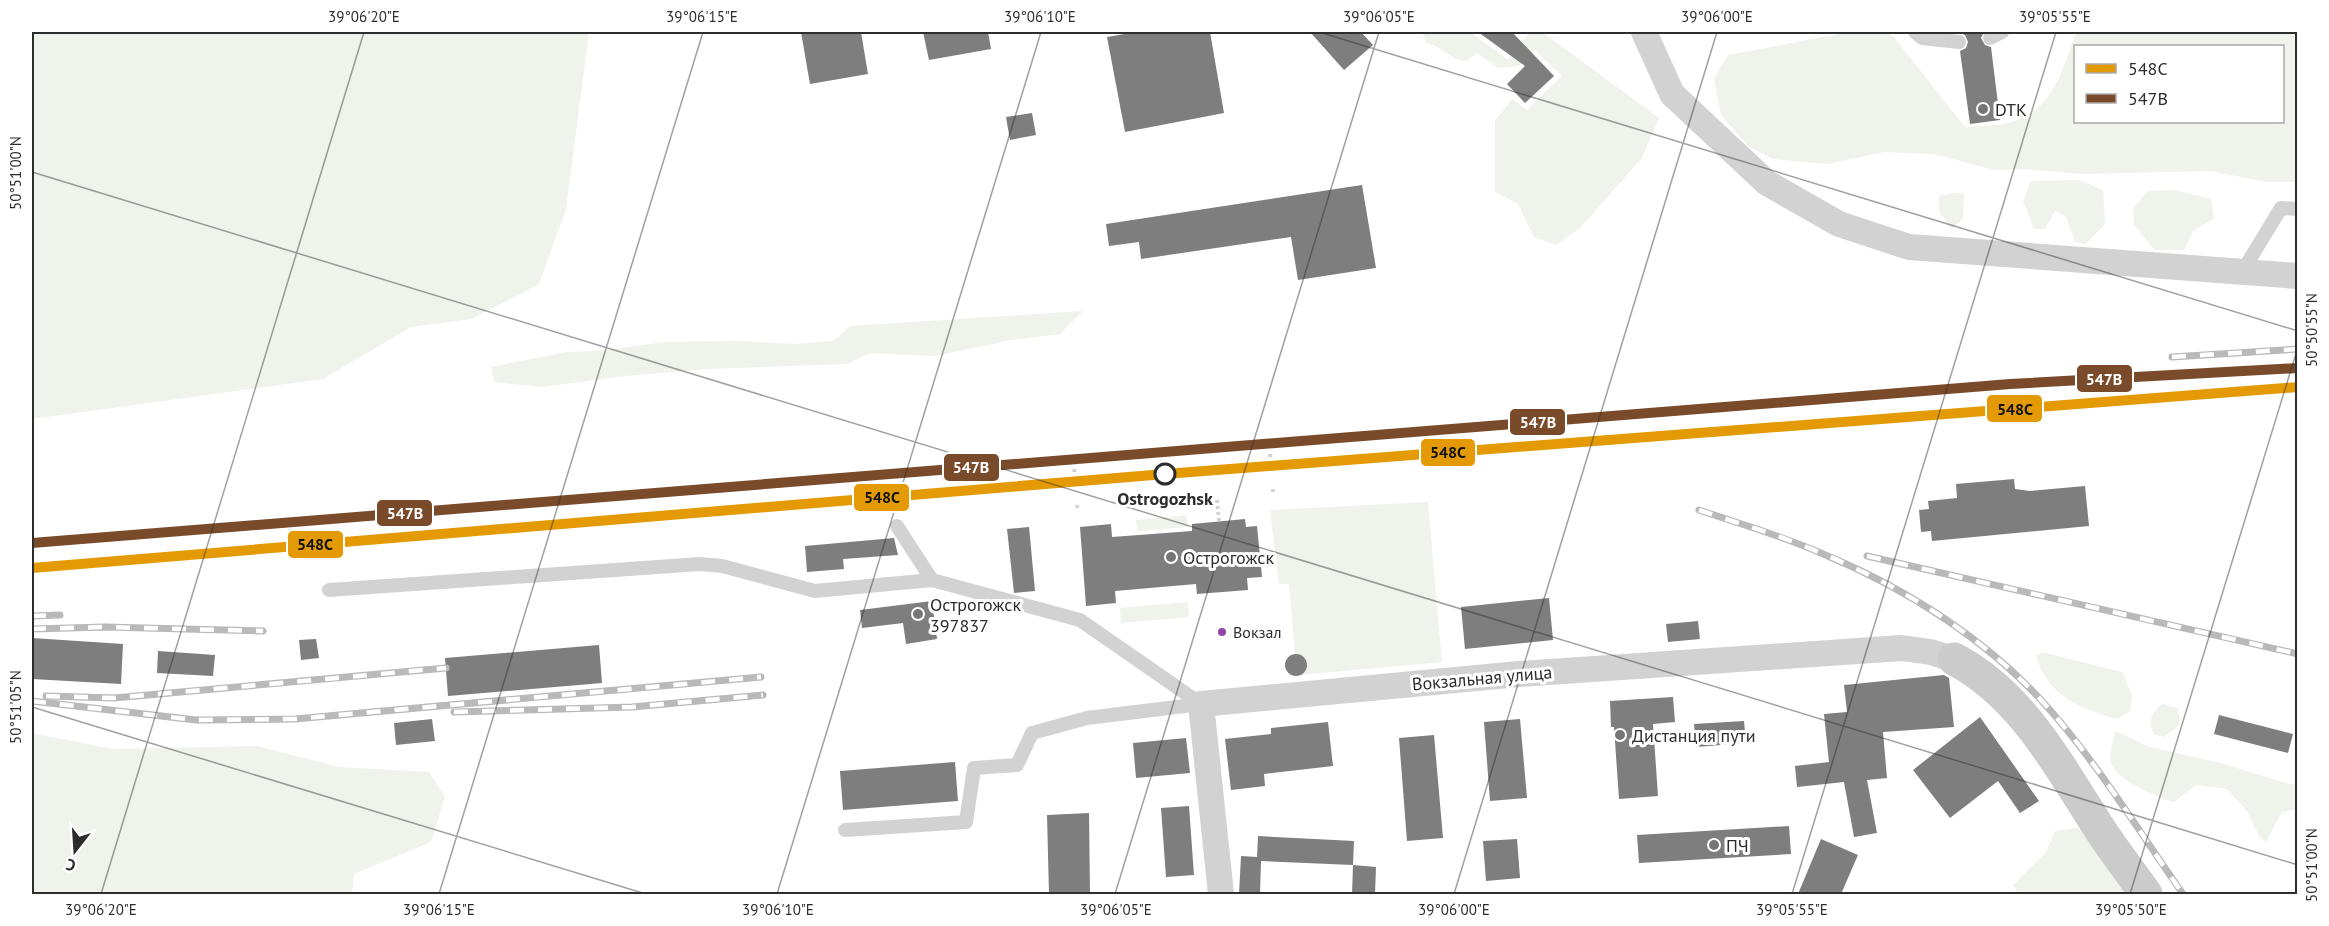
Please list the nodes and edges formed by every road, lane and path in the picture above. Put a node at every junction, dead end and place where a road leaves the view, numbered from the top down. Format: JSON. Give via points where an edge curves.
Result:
{"nodes":[{"id":1,"x":1644,"y":32,"type":"edge"},
{"id":2,"x":1915,"y":32,"type":"edge"},
{"id":3,"x":1959,"y":42,"type":"dead end"},
{"id":4,"x":2298,"y":209,"type":"edge"},
{"id":5,"x":2242,"y":272,"type":"junction"},
{"id":6,"x":2298,"y":276,"type":"edge"},
{"id":7,"x":1270,"y":454,"type":"dead end"},
{"id":8,"x":1270,"y":461,"type":"dead end"},
{"id":9,"x":1074,"y":469,"type":"dead end"},
{"id":10,"x":1075,"y":476,"type":"dead end"},
{"id":11,"x":1272,"y":489,"type":"dead end"},
{"id":12,"x":1273,"y":495,"type":"dead end"},
{"id":13,"x":1217,"y":500,"type":"dead end"},
{"id":14,"x":1077,"y":505,"type":"dead end"},
{"id":15,"x":1078,"y":511,"type":"dead end"},
{"id":16,"x":1219,"y":521,"type":"dead end"},
{"id":17,"x":897,"y":526,"type":"dead end"},
{"id":18,"x":932,"y":580,"type":"junction"},
{"id":19,"x":328,"y":590,"type":"dead end"},
{"id":20,"x":1954,"y":659,"type":"joint"},
{"id":21,"x":1201,"y":704,"type":"junction"},
{"id":22,"x":845,"y":830,"type":"dead end"},
{"id":23,"x":1221,"y":894,"type":"edge"},
{"id":24,"x":2146,"y":894,"type":"edge"}],
"edges":[{"from":1,"to":5,"type":"street","via":[[1672,94],[1767,183],[1839,224],[1909,247]]},
{"from":2,"to":3,"type":"lane","via":[[1922,38]]},
{"from":4,"to":5,"type":"lane","via":[[2281,208]]},
{"from":5,"to":6,"type":"street"},
{"from":7,"to":8,"type":"path"},
{"from":9,"to":10,"type":"path"},
{"from":11,"to":12,"type":"path"},
{"from":13,"to":16,"type":"path"},
{"from":14,"to":15,"type":"path"},
{"from":17,"to":18,"type":"lane"},
{"from":18,"to":19,"type":"lane","via":[[814,591],[722,566],[700,564],[449,588]]},
{"from":18,"to":21,"type":"lane","via":[[1080,620]]},
{"from":20,"to":21,"type":"street","name":"Вокзальная улица","via":[[1902,648],[1519,674]]},
{"from":20,"to":24,"type":"street","via":[[1984,678],[2019,711]]},
{"from":21,"to":22,"type":"lane","via":[[1087,718],[1032,733],[1017,765],[974,768],[966,822]]},
{"from":21,"to":23,"type":"street"}]}
